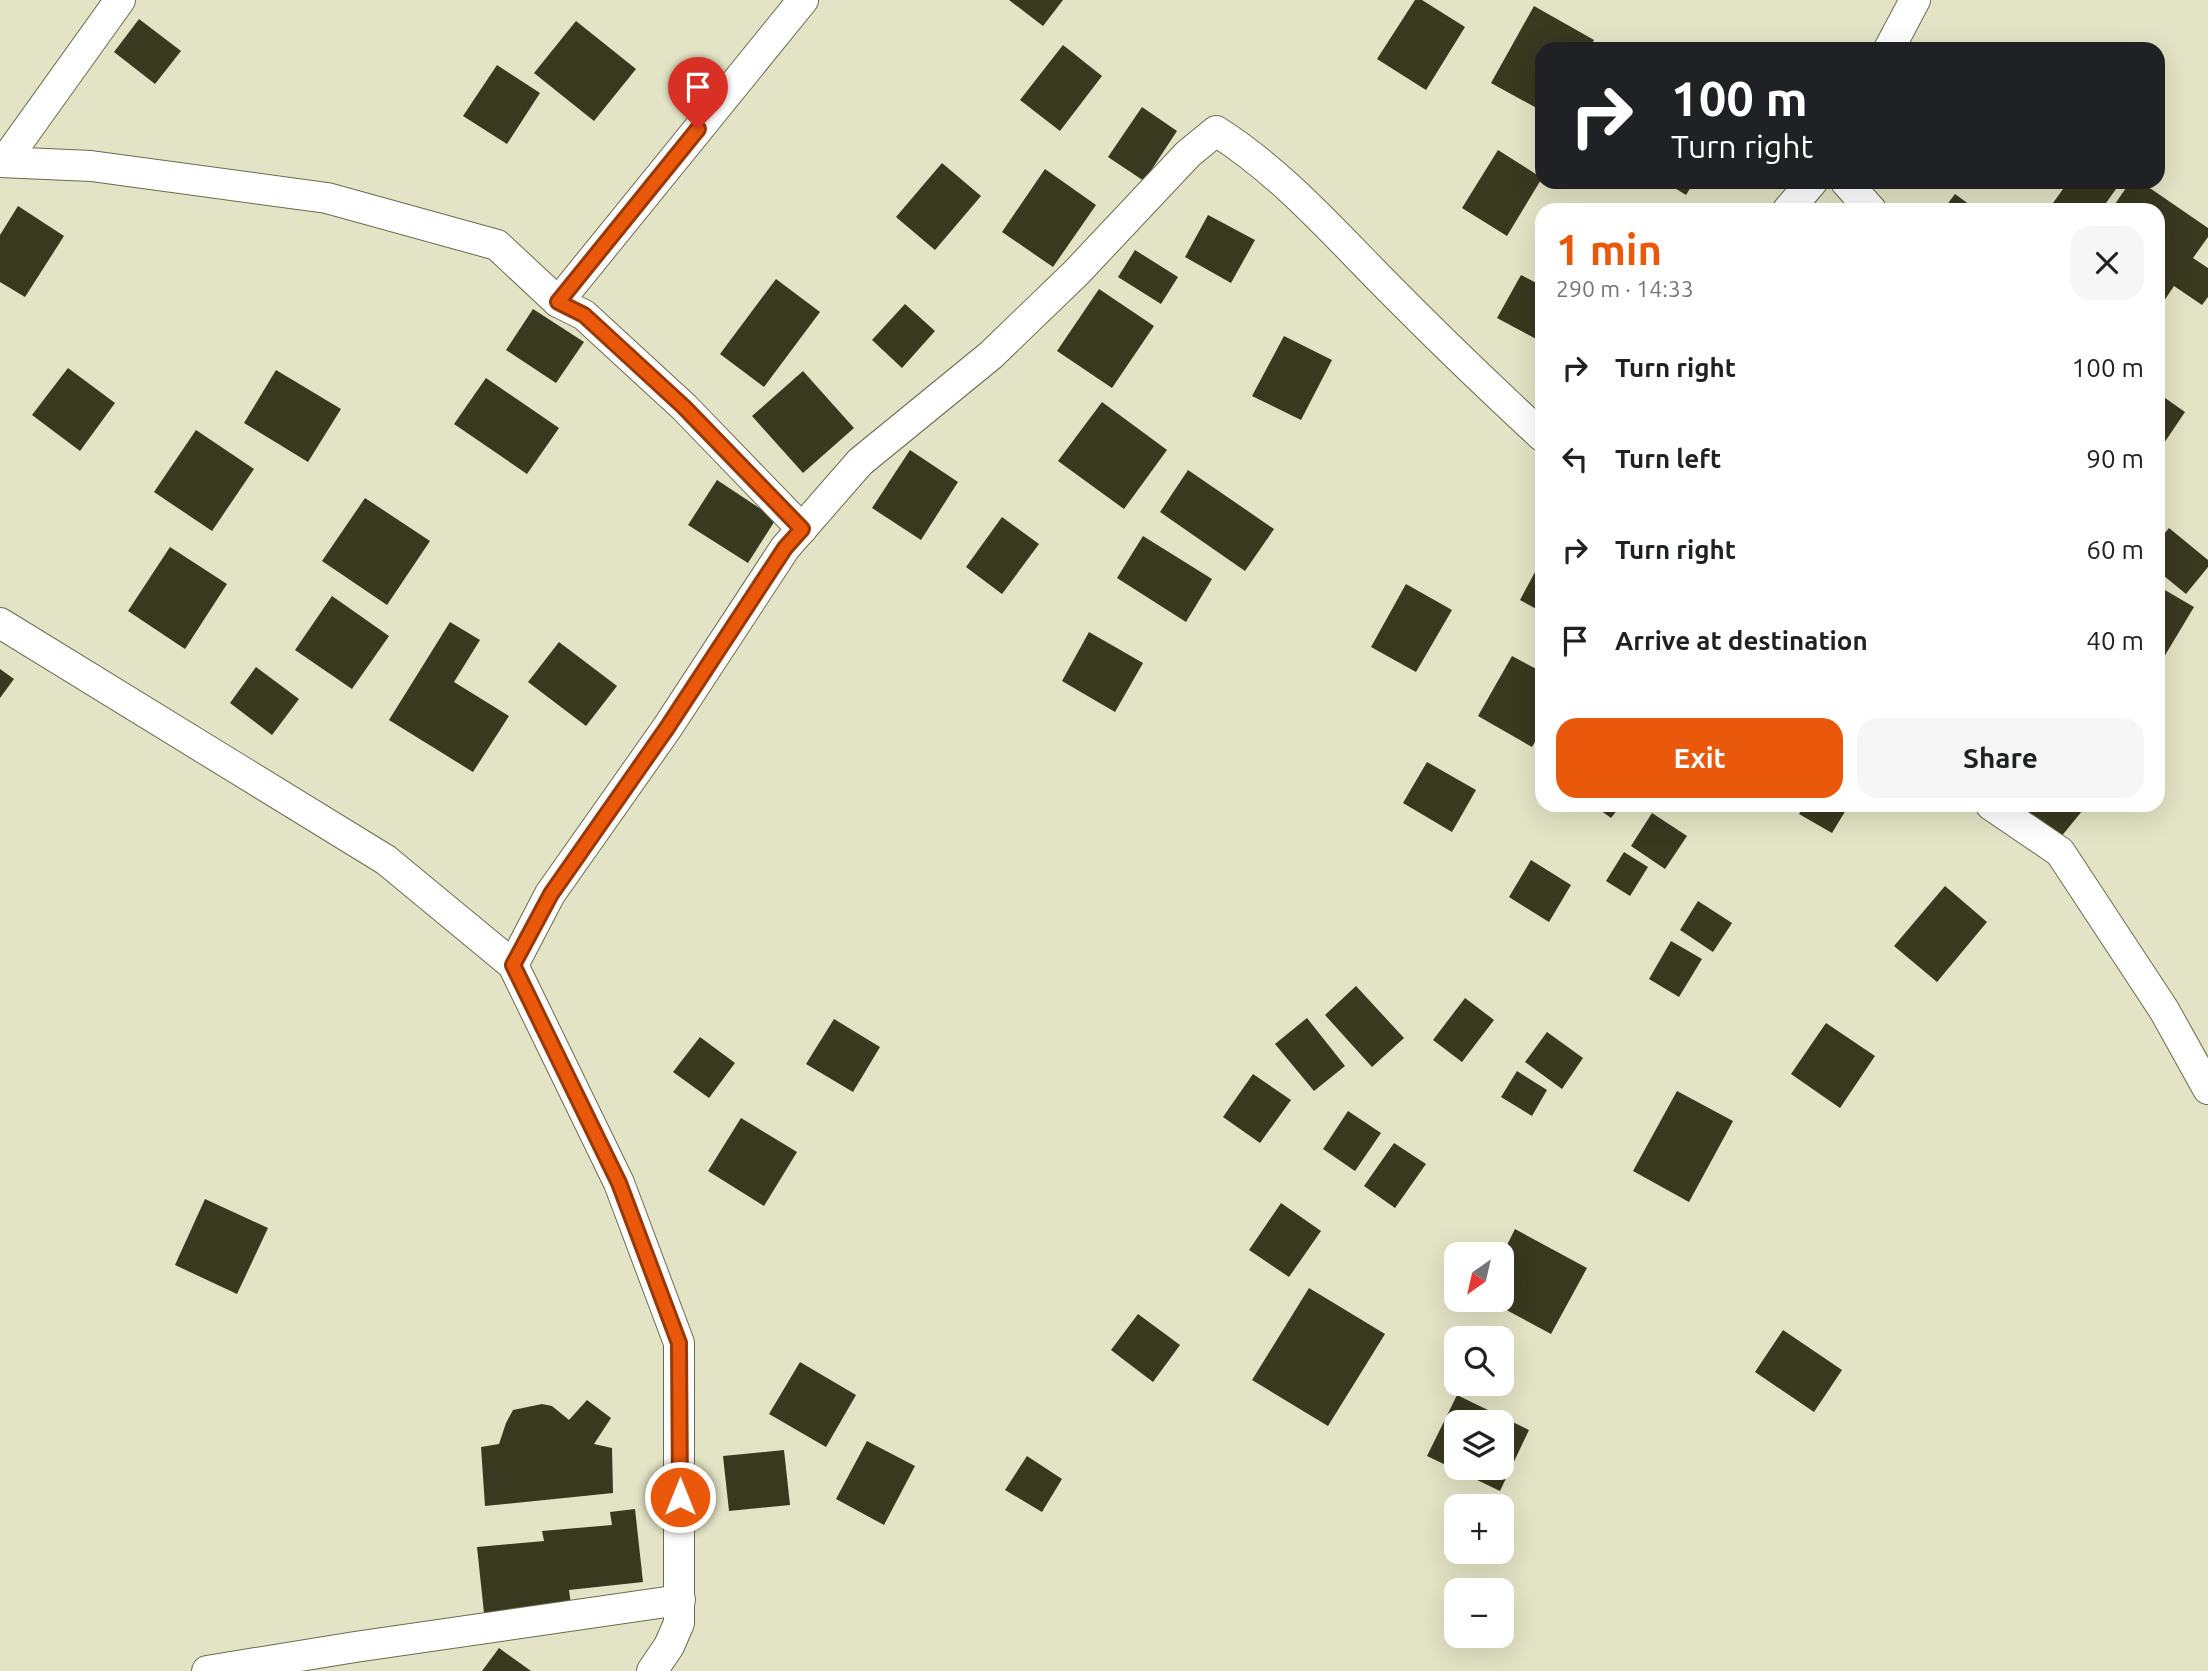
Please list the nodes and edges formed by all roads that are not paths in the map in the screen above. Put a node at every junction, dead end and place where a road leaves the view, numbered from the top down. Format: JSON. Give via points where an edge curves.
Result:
{"nodes":[{"id":1,"x":120,"y":0,"type":"edge"},
{"id":2,"x":803,"y":0,"type":"edge"},
{"id":3,"x":1915,"y":0,"type":"edge"},
{"id":4,"x":1893,"y":42,"type":"edge"},
{"id":5,"x":2,"y":162,"type":"edge"},
{"id":6,"x":1806,"y":189,"type":"edge"},
{"id":7,"x":1852,"y":189,"type":"edge"},
{"id":8,"x":1794,"y":203,"type":"edge"},
{"id":9,"x":1865,"y":203,"type":"edge"},
{"id":10,"x":558,"y":302,"type":"junction"},
{"id":11,"x":1535,"y":429,"type":"edge"},
{"id":12,"x":802,"y":529,"type":"junction"},
{"id":13,"x":0,"y":623,"type":"edge"},
{"id":14,"x":2001,"y":812,"type":"edge"},
{"id":15,"x":513,"y":965,"type":"junction"},
{"id":16,"x":2208,"y":1089,"type":"edge"},
{"id":17,"x":680,"y":1600,"type":"junction"},
{"id":18,"x":207,"y":1671,"type":"edge"},
{"id":19,"x":652,"y":1671,"type":"edge"}],
"edges":[{"from":1,"to":5,"type":"street"},
{"from":2,"to":10,"type":"street"},
{"from":3,"to":4,"type":"street"},
{"from":5,"to":10,"type":"street","via":[[91,166],[327,198],[497,245]]},
{"from":6,"to":8,"type":"street"},
{"from":7,"to":9,"type":"street"},
{"from":10,"to":12,"type":"street","via":[[584,315],[684,407]]},
{"from":11,"to":12,"type":"street","via":[[1308,206],[1249,153],[1216,131],[1188,153],[1076,273],[991,355],[860,463]]},
{"from":12,"to":15,"type":"street","via":[[551,894]]},
{"from":13,"to":15,"type":"street","via":[[386,860]]},
{"from":14,"to":16,"type":"street","via":[[2060,852],[2164,1010]]},
{"from":15,"to":17,"type":"street","via":[[619,1183],[679,1343]]},
{"from":17,"to":18,"type":"street"},
{"from":17,"to":19,"type":"street","via":[[679,1623]]}]}
